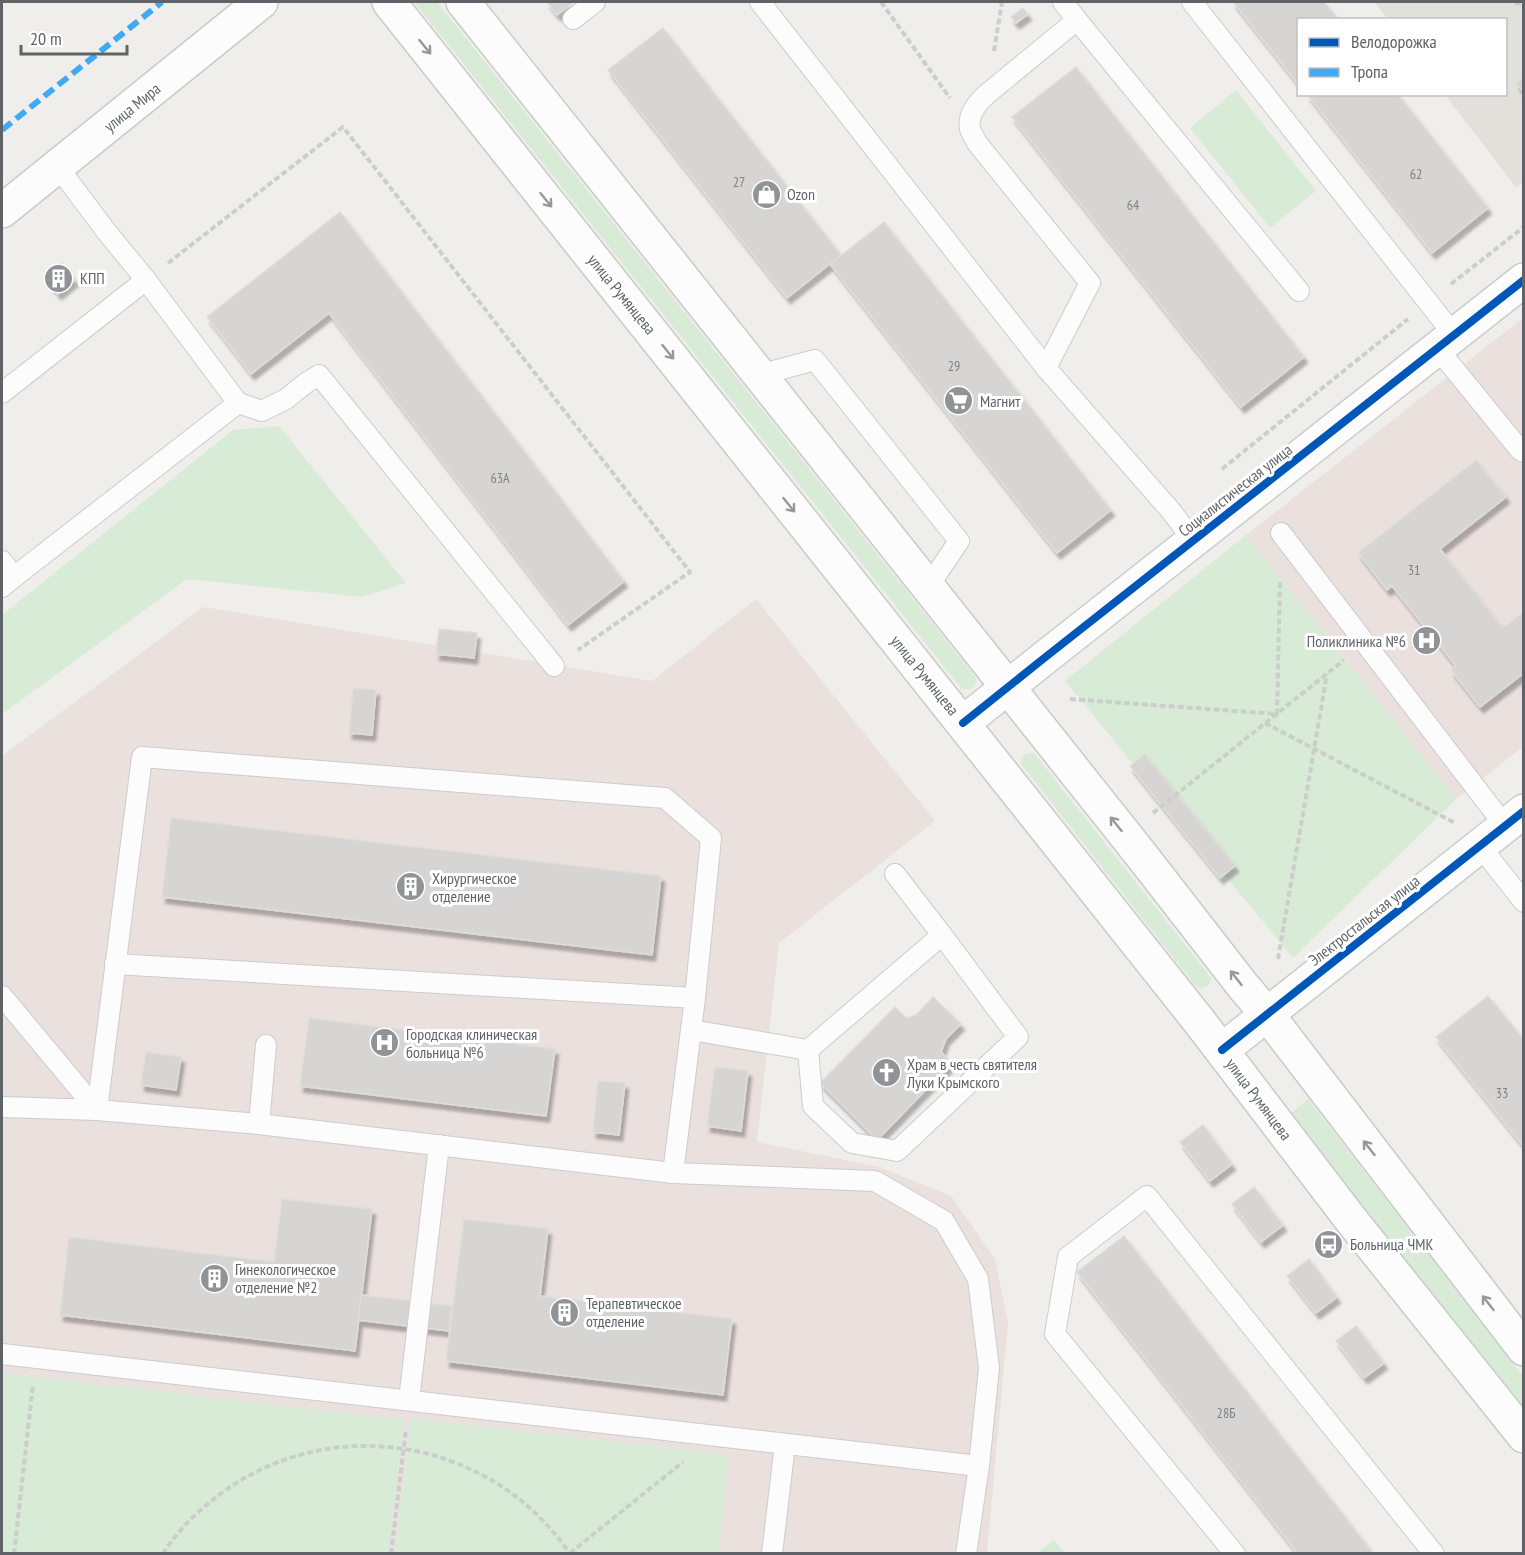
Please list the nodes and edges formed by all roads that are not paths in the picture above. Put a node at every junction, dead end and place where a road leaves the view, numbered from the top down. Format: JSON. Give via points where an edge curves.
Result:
{"nodes":[{"id":1,"x":261,"y":2,"type":"edge"},
{"id":2,"x":388,"y":2,"type":"edge"},
{"id":3,"x":463,"y":2,"type":"edge"},
{"id":4,"x":595,"y":2,"type":"edge"},
{"id":5,"x":760,"y":2,"type":"edge"},
{"id":6,"x":1063,"y":2,"type":"edge"},
{"id":7,"x":1192,"y":2,"type":"edge"},
{"id":8,"x":573,"y":19,"type":"dead end"},
{"id":9,"x":1077,"y":20,"type":"junction"},
{"id":10,"x":58,"y":167,"type":"junction"},
{"id":11,"x":2,"y":211,"type":"edge"},
{"id":12,"x":146,"y":280,"type":"junction"},
{"id":13,"x":1524,"y":280,"type":"edge"},
{"id":14,"x":1299,"y":291,"type":"dead end"},
{"id":15,"x":1445,"y":341,"type":"junction"},
{"id":16,"x":1046,"y":368,"type":"junction"},
{"id":17,"x":759,"y":375,"type":"junction"},
{"id":18,"x":2,"y":393,"type":"edge"},
{"id":19,"x":238,"y":403,"type":"junction"},
{"id":20,"x":1524,"y":452,"type":"edge"},
{"id":21,"x":1281,"y":533,"type":"road end"},
{"id":22,"x":1193,"y":540,"type":"junction"},
{"id":23,"x":2,"y":561,"type":"edge"},
{"id":24,"x":8,"y":582,"type":"edge"},
{"id":25,"x":928,"y":587,"type":"junction"},
{"id":26,"x":555,"y":666,"type":"road end"},
{"id":27,"x":1008,"y":688,"type":"junction"},
{"id":28,"x":963,"y":723,"type":"junction"},
{"id":29,"x":1499,"y":831,"type":"edge"},
{"id":30,"x":895,"y":874,"type":"dead end"},
{"id":31,"x":1524,"y":902,"type":"edge"},
{"id":32,"x":942,"y":935,"type":"junction"},
{"id":33,"x":115,"y":964,"type":"junction"},
{"id":34,"x":2,"y":996,"type":"edge"},
{"id":35,"x":695,"y":998,"type":"junction"},
{"id":36,"x":1267,"y":1014,"type":"junction"},
{"id":37,"x":691,"y":1030,"type":"junction"},
{"id":38,"x":266,"y":1045,"type":"dead end"},
{"id":39,"x":808,"y":1050,"type":"junction"},
{"id":40,"x":1222,"y":1050,"type":"junction"},
{"id":41,"x":2,"y":1107,"type":"edge"},
{"id":42,"x":97,"y":1110,"type":"junction"},
{"id":43,"x":259,"y":1124,"type":"junction"},
{"id":44,"x":439,"y":1146,"type":"junction"},
{"id":45,"x":673,"y":1173,"type":"junction"},
{"id":46,"x":1524,"y":1349,"type":"edge"},
{"id":47,"x":2,"y":1354,"type":"edge"},
{"id":48,"x":409,"y":1400,"type":"junction"},
{"id":49,"x":1524,"y":1436,"type":"edge"},
{"id":50,"x":785,"y":1443,"type":"junction"},
{"id":51,"x":979,"y":1466,"type":"junction"},
{"id":52,"x":772,"y":1554,"type":"edge"},
{"id":53,"x":966,"y":1554,"type":"edge"},
{"id":54,"x":1235,"y":1554,"type":"edge"},
{"id":55,"x":1434,"y":1554,"type":"edge"}],
"edges":[{"from":1,"to":10,"type":"main road","name":"улица Мира"},
{"from":2,"to":28,"type":"main road","name":"улица Румянцева","one_way":true},
{"from":3,"to":17,"type":"main road"},
{"from":4,"to":8,"type":"lane"},
{"from":5,"to":16,"type":"lane"},
{"from":6,"to":9,"type":"lane"},
{"from":7,"to":15,"type":"lane","via":[[1428,302]]},
{"from":9,"to":14,"type":"lane"},
{"from":9,"to":16,"type":"lane","via":[[978,102],[970,117],[977,143],[1090,283]]},
{"from":10,"to":11,"type":"main road","name":"улица Мира"},
{"from":10,"to":12,"type":"lane"},
{"from":12,"to":18,"type":"lane"},
{"from":12,"to":19,"type":"lane"},
{"from":13,"to":15,"type":"main road","name":"Социалистическая улица"},
{"from":15,"to":20,"type":"lane"},
{"from":15,"to":22,"type":"main road","name":"Социалистическая улица"},
{"from":16,"to":22,"type":"lane"},
{"from":17,"to":25,"type":"main road"},
{"from":17,"to":25,"type":"lane","via":[[815,360],[959,541]]},
{"from":19,"to":24,"type":"lane"},
{"from":19,"to":26,"type":"lane","via":[[262,411],[319,375]]},
{"from":21,"to":29,"type":"lane"},
{"from":22,"to":27,"type":"main road","name":"Социалистическая улица"},
{"from":23,"to":24,"type":"lane"},
{"from":25,"to":27,"type":"main road"},
{"from":27,"to":28,"type":"main road","name":"Социалистическая улица"},
{"from":36,"to":27,"type":"main road","one_way":true},
{"from":28,"to":40,"type":"main road","name":"улица Румянцева"},
{"from":29,"to":31,"type":"lane"},
{"from":29,"to":36,"type":"main road","name":"Электростальская улица"},
{"from":30,"to":32,"type":"lane"},
{"from":32,"to":39,"type":"lane"},
{"from":32,"to":39,"type":"lane","via":[[1018,1037],[897,1151],[852,1143],[813,1106]]},
{"from":33,"to":35,"type":"lane"},
{"from":33,"to":35,"type":"lane","via":[[142,757],[665,798],[711,838]]},
{"from":33,"to":42,"type":"lane"},
{"from":34,"to":42,"type":"lane"},
{"from":35,"to":37,"type":"lane"},
{"from":36,"to":40,"type":"main road","name":"Электростальская улица"},
{"from":46,"to":36,"type":"main road","one_way":true},
{"from":37,"to":39,"type":"lane"},
{"from":37,"to":45,"type":"lane"},
{"from":38,"to":43,"type":"lane"},
{"from":40,"to":49,"type":"main road","name":"улица Румянцева"},
{"from":41,"to":42,"type":"lane"},
{"from":42,"to":43,"type":"lane"},
{"from":43,"to":44,"type":"lane"},
{"from":44,"to":45,"type":"lane"},
{"from":44,"to":48,"type":"lane"},
{"from":45,"to":51,"type":"lane","via":[[875,1181],[944,1221],[978,1279],[989,1368]]},
{"from":47,"to":48,"type":"lane"},
{"from":48,"to":50,"type":"lane"},
{"from":50,"to":51,"type":"lane"},
{"from":50,"to":52,"type":"lane"},
{"from":51,"to":53,"type":"lane"},
{"from":54,"to":55,"type":"lane","via":[[1055,1334],[1068,1257],[1147,1196]]}]}
